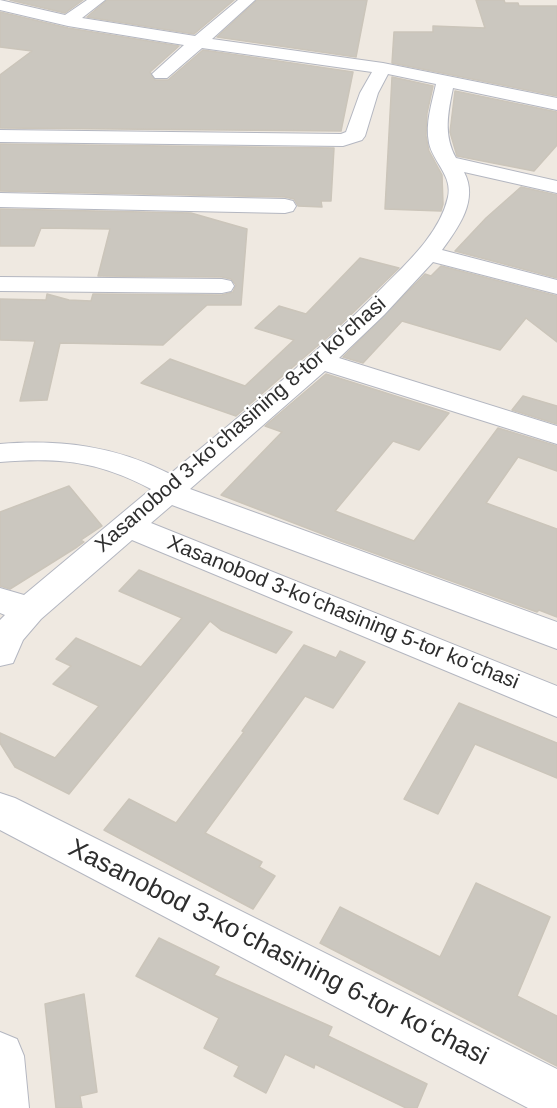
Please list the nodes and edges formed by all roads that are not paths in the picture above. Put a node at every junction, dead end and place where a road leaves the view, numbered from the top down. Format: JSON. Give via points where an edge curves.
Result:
{"nodes":[{"id":1,"x":41,"y":0,"type":"edge"},
{"id":2,"x":97,"y":0,"type":"edge"},
{"id":3,"x":247,"y":0,"type":"edge"},
{"id":4,"x":0,"y":5,"type":"edge"},
{"id":5,"x":25,"y":11,"type":"junction"},
{"id":6,"x":8,"y":21,"type":"dead end"},
{"id":7,"x":68,"y":21,"type":"junction"},
{"id":8,"x":198,"y":42,"type":"junction"},
{"id":9,"x":383,"y":68,"type":"junction"},
{"id":10,"x":161,"y":74,"type":"dead end"},
{"id":11,"x":446,"y":80,"type":"junction"},
{"id":12,"x":557,"y":104,"type":"edge"},
{"id":13,"x":0,"y":136,"type":"edge"},
{"id":14,"x":447,"y":162,"type":"junction"},
{"id":15,"x":557,"y":187,"type":"edge"},
{"id":16,"x":0,"y":200,"type":"edge"},
{"id":17,"x":285,"y":206,"type":"dead end"},
{"id":18,"x":429,"y":254,"type":"junction"},
{"id":19,"x":0,"y":284,"type":"edge"},
{"id":20,"x":222,"y":286,"type":"dead end"},
{"id":21,"x":557,"y":288,"type":"edge"},
{"id":22,"x":320,"y":362,"type":"junction"},
{"id":23,"x":557,"y":435,"type":"edge"},
{"id":24,"x":0,"y":453,"type":"edge"},
{"id":25,"x":170,"y":490,"type":"junction"},
{"id":26,"x":129,"y":526,"type":"junction"},
{"id":27,"x":15,"y":605,"type":"edge"},
{"id":28,"x":557,"y":636,"type":"edge"},
{"id":29,"x":0,"y":653,"type":"edge"},
{"id":30,"x":557,"y":702,"type":"edge"},
{"id":31,"x":0,"y":810,"type":"edge"},
{"id":32,"x":0,"y":1056,"type":"edge"},
{"id":33,"x":557,"y":1096,"type":"edge"},
{"id":34,"x":4,"y":1108,"type":"edge"}],
"edges":[{"from":1,"to":5,"type":"street"},
{"from":2,"to":7,"type":"street"},
{"from":3,"to":8,"type":"street"},
{"from":4,"to":5,"type":"street"},
{"from":5,"to":6,"type":"street"},
{"from":5,"to":7,"type":"street"},
{"from":7,"to":8,"type":"street"},
{"from":8,"to":9,"type":"street"},
{"from":8,"to":10,"type":"street"},
{"from":9,"to":11,"type":"street"},
{"from":9,"to":13,"type":"street","via":[[369,93],[355,136],[343,140]]},
{"from":11,"to":12,"type":"street"},
{"from":11,"to":14,"type":"street","name":"Xasanobod 3-koʻchasining 8-tor koʻchasi","via":[[437,130]]},
{"from":14,"to":15,"type":"street"},
{"from":14,"to":18,"type":"street","name":"Xasanobod 3-koʻchasining 8-tor koʻchasi","via":[[457,177],[459,198]]},
{"from":16,"to":17,"type":"street"},
{"from":18,"to":21,"type":"street"},
{"from":18,"to":22,"type":"street","name":"Xasanobod 3-koʻchasining 8-tor koʻchasi"},
{"from":19,"to":20,"type":"street"},
{"from":22,"to":23,"type":"street"},
{"from":22,"to":25,"type":"street","name":"Xasanobod 3-koʻchasining 8-tor koʻchasi"},
{"from":24,"to":25,"type":"street","via":[[105,458]]},
{"from":25,"to":26,"type":"street","name":"Xasanobod 3-koʻchasining 8-tor koʻchasi"},
{"from":25,"to":28,"type":"street"},
{"from":26,"to":27,"type":"street","name":"Xasanobod 3-koʻchasining 8-tor koʻchasi"},
{"from":26,"to":30,"type":"street","name":"Xasanobod 3-koʻchasining 5-tor koʻchasi"},
{"from":27,"to":29,"type":"street","name":"Xasanobod 3-koʻchasining 8-tor koʻchasi"},
{"from":31,"to":33,"type":"street","name":"Xasanobod 3-koʻchasining 6-tor koʻchasi"},
{"from":32,"to":34,"type":"street"}]}
